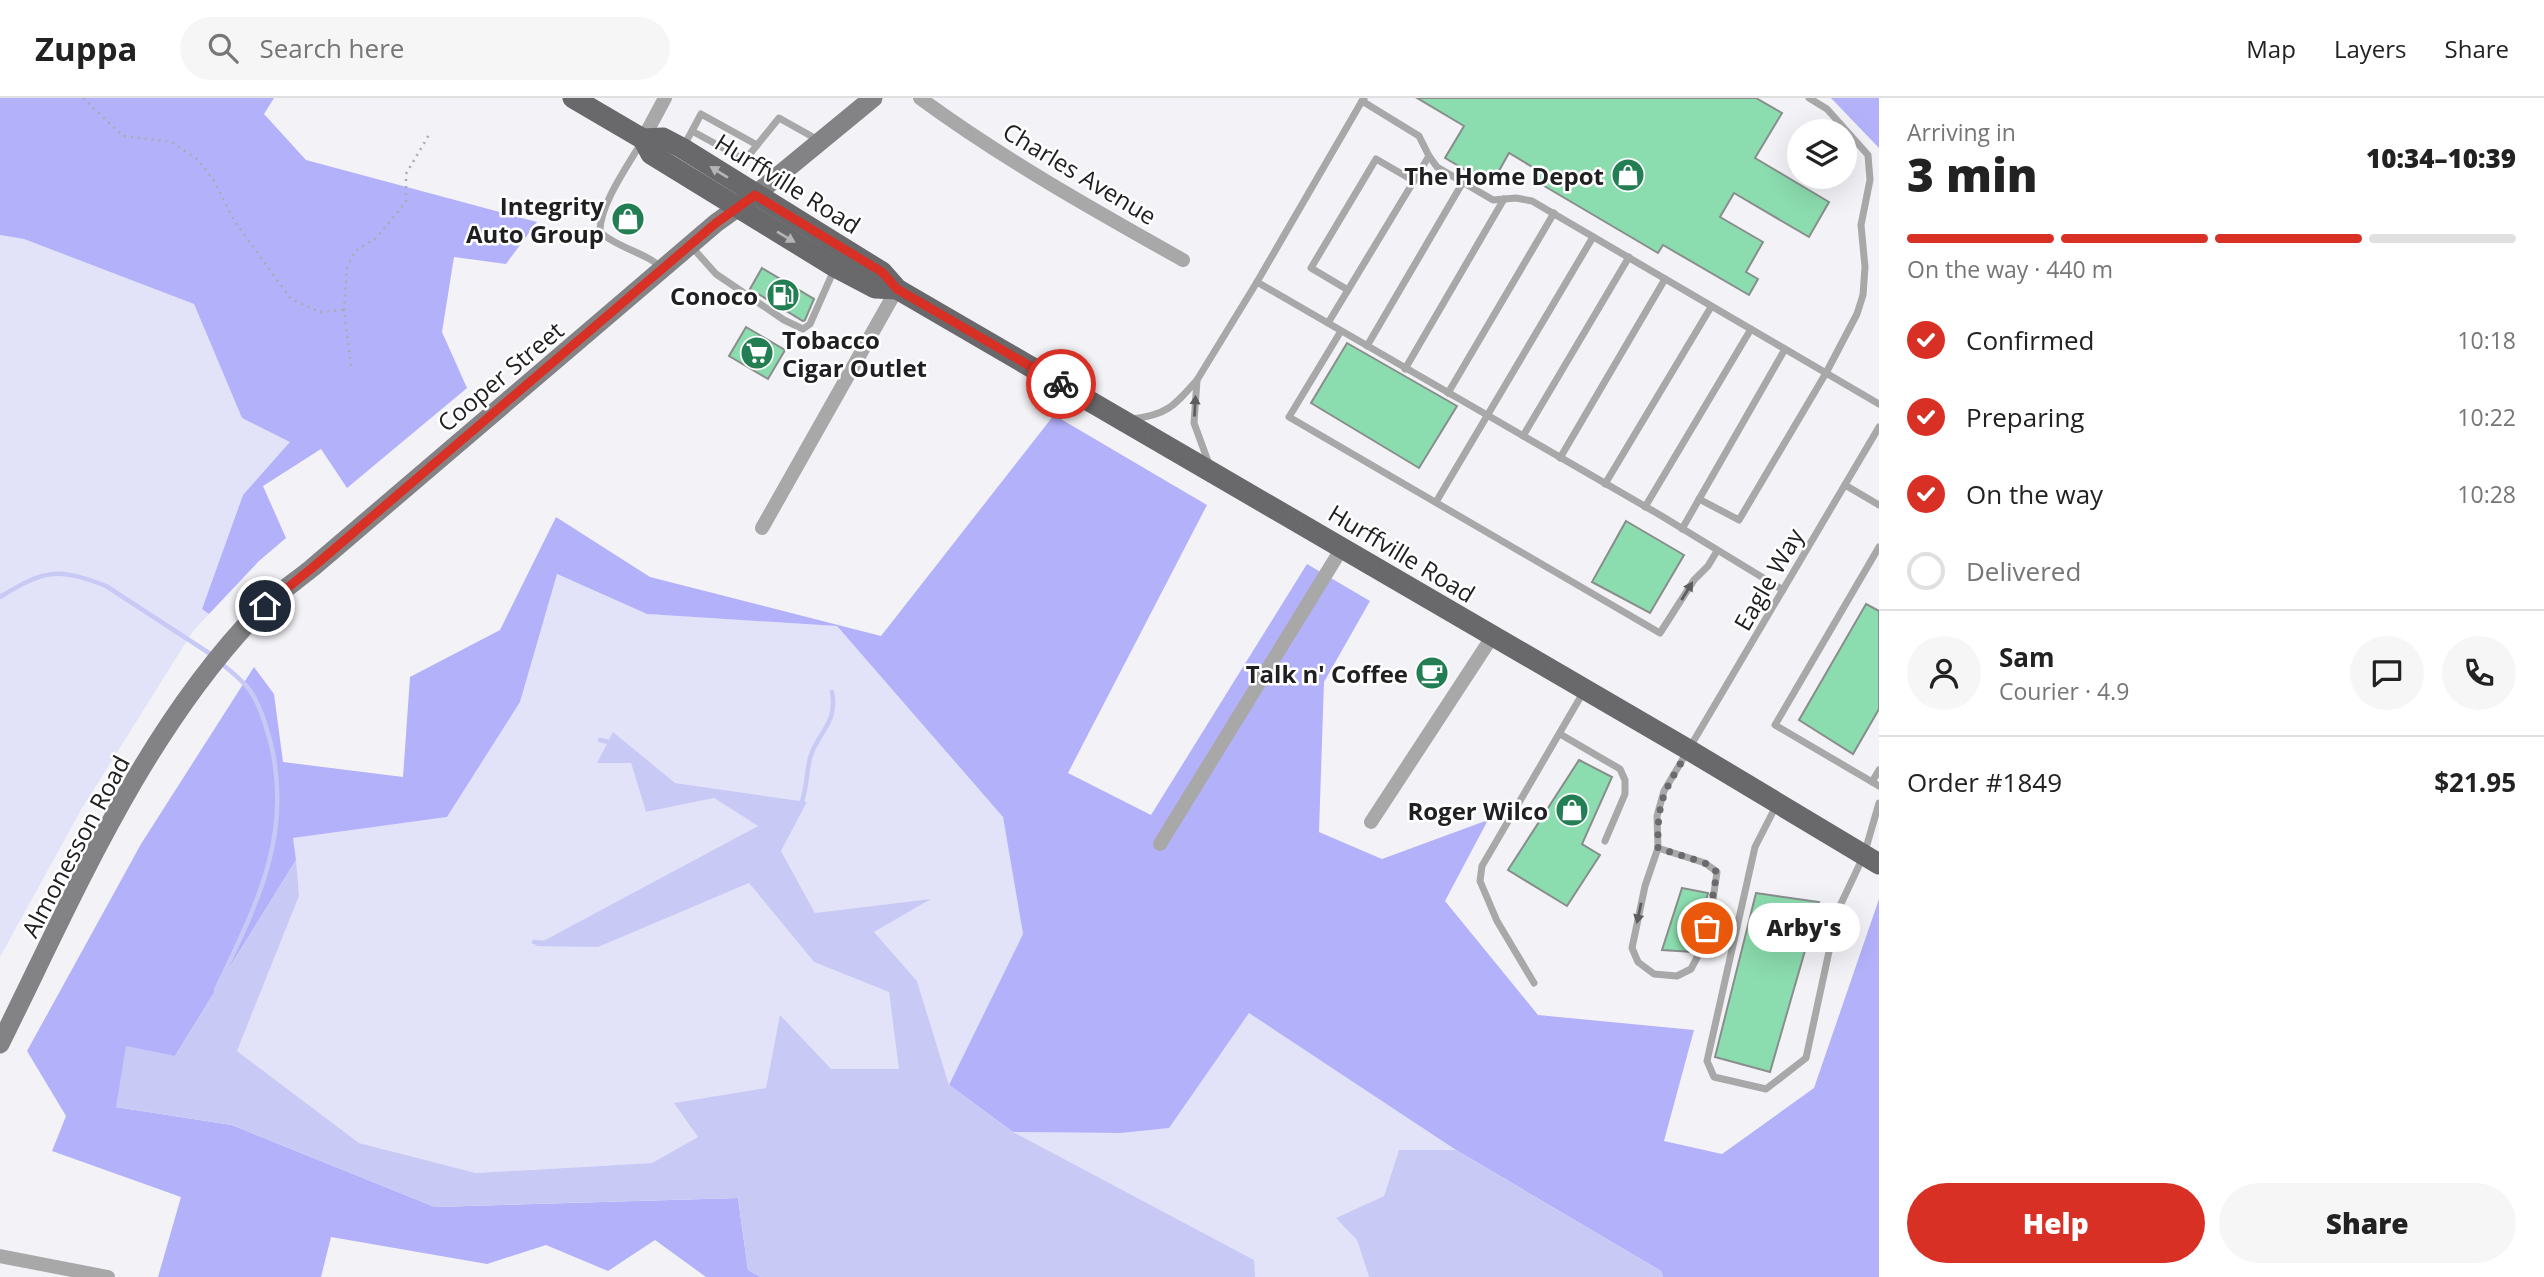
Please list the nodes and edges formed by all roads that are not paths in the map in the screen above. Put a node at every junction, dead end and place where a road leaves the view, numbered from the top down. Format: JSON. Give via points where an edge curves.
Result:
{"nodes":[{"id":1,"x":573,"y":98,"type":"edge"},
{"id":2,"x":665,"y":98,"type":"edge"},
{"id":3,"x":873,"y":98,"type":"edge"},
{"id":4,"x":920,"y":98,"type":"edge"},
{"id":5,"x":1809,"y":98,"type":"edge"},
{"id":6,"x":1363,"y":99,"type":"edge"},
{"id":7,"x":643,"y":139,"type":"junction"},
{"id":8,"x":687,"y":140,"type":"junction"},
{"id":9,"x":820,"y":141,"type":"junction"},
{"id":10,"x":757,"y":145,"type":"junction"},
{"id":11,"x":1429,"y":156,"type":"junction"},
{"id":12,"x":1413,"y":181,"type":"junction"},
{"id":13,"x":1463,"y":182,"type":"junction"},
{"id":14,"x":755,"y":195,"type":"junction"},
{"id":15,"x":1504,"y":199,"type":"junction"},
{"id":16,"x":737,"y":208,"type":"junction"},
{"id":17,"x":1554,"y":214,"type":"junction"},
{"id":18,"x":1593,"y":237,"type":"junction"},
{"id":19,"x":690,"y":245,"type":"junction"},
{"id":20,"x":1629,"y":257,"type":"junction"},
{"id":21,"x":1183,"y":260,"type":"dead end"},
{"id":22,"x":835,"y":267,"type":"junction"},
{"id":23,"x":662,"y":270,"type":"junction"},
{"id":24,"x":1665,"y":279,"type":"junction"},
{"id":25,"x":1257,"y":282,"type":"junction"},
{"id":26,"x":897,"y":289,"type":"junction"},
{"id":27,"x":1348,"y":290,"type":"junction"},
{"id":28,"x":1711,"y":307,"type":"junction"},
{"id":29,"x":1328,"y":323,"type":"junction"},
{"id":30,"x":1751,"y":329,"type":"junction"},
{"id":31,"x":1341,"y":331,"type":"junction"},
{"id":32,"x":1367,"y":346,"type":"junction"},
{"id":33,"x":1785,"y":349,"type":"junction"},
{"id":34,"x":1405,"y":369,"type":"junction"},
{"id":35,"x":1826,"y":373,"type":"junction"},
{"id":36,"x":1196,"y":380,"type":"junction"},
{"id":37,"x":1448,"y":394,"type":"junction"},
{"id":38,"x":1879,"y":404,"type":"edge"},
{"id":39,"x":1487,"y":415,"type":"junction"},
{"id":40,"x":1123,"y":420,"type":"junction"},
{"id":41,"x":1879,"y":427,"type":"edge"},
{"id":42,"x":1523,"y":436,"type":"junction"},
{"id":43,"x":1560,"y":458,"type":"junction"},
{"id":44,"x":1212,"y":471,"type":"junction"},
{"id":45,"x":1605,"y":484,"type":"junction"},
{"id":46,"x":1845,"y":485,"type":"junction"},
{"id":47,"x":1699,"y":499,"type":"junction"},
{"id":48,"x":1436,"y":502,"type":"junction"},
{"id":49,"x":1879,"y":505,"type":"edge"},
{"id":50,"x":1645,"y":507,"type":"junction"},
{"id":51,"x":762,"y":528,"type":"dead end"},
{"id":52,"x":1682,"y":529,"type":"junction"},
{"id":53,"x":1879,"y":547,"type":"edge"},
{"id":54,"x":1342,"y":548,"type":"junction"},
{"id":55,"x":1717,"y":551,"type":"junction"},
{"id":56,"x":1783,"y":590,"type":"junction"},
{"id":57,"x":1492,"y":637,"type":"junction"},
{"id":58,"x":1584,"y":690,"type":"junction"},
{"id":59,"x":178,"y":710,"type":"joint"},
{"id":60,"x":1560,"y":734,"type":"junction"},
{"id":61,"x":1689,"y":750,"type":"junction"},
{"id":62,"x":1879,"y":770,"type":"edge"},
{"id":63,"x":1876,"y":784,"type":"edge"},
{"id":64,"x":1777,"y":803,"type":"junction"},
{"id":65,"x":1879,"y":803,"type":"edge"},
{"id":66,"x":1371,"y":822,"type":"dead end"},
{"id":67,"x":1605,"y":841,"type":"dead end"},
{"id":68,"x":1160,"y":844,"type":"dead end"},
{"id":69,"x":1658,"y":848,"type":"junction"},
{"id":70,"x":1871,"y":859,"type":"edge"},
{"id":71,"x":1534,"y":983,"type":"dead end"},
{"id":72,"x":0,"y":1044,"type":"edge"},
{"id":73,"x":0,"y":1256,"type":"edge"},
{"id":74,"x":108,"y":1277,"type":"edge"}],
"edges":[{"from":1,"to":7,"type":"main road","name":"Hurffville Road"},
{"from":2,"to":7,"type":"street"},
{"from":3,"to":9,"type":"main road","name":"Cooper Street"},
{"from":4,"to":21,"type":"street","name":"Charles Avenue"},
{"from":5,"to":35,"type":"lane","via":[[1827,109],[1868,155],[1870,180],[1861,225],[1863,295]]},
{"from":6,"to":11,"type":"lane","via":[[1419,136]]},
{"from":6,"to":25,"type":"lane"},
{"from":7,"to":8,"type":"main road","name":"Hurffville Road"},
{"from":7,"to":16,"type":"main road","name":"Hurffville Road","via":[[651,154]]},
{"from":7,"to":23,"type":"lane","via":[[605,208],[600,232],[656,261]]},
{"from":8,"to":10,"type":"lane","via":[[745,160]]},
{"from":8,"to":10,"type":"lane","via":[[701,114]]},
{"from":14,"to":8,"type":"main road","name":"Hurffville Road","one_way":true},
{"from":9,"to":10,"type":"lane","via":[[779,118]]},
{"from":9,"to":14,"type":"main road","name":"Cooper Street"},
{"from":11,"to":12,"type":"lane"},
{"from":11,"to":13,"type":"lane","via":[[1437,167]]},
{"from":12,"to":27,"type":"lane"},
{"from":12,"to":27,"type":"lane","via":[[1376,159],[1311,268]]},
{"from":13,"to":15,"type":"lane","via":[[1493,200]]},
{"from":13,"to":32,"type":"lane"},
{"from":14,"to":16,"type":"main road","name":"Cooper Street"},
{"from":14,"to":26,"type":"main road","name":"Hurffville Road","via":[[882,272]]},
{"from":15,"to":17,"type":"lane","via":[[1532,201]]},
{"from":15,"to":34,"type":"lane"},
{"from":16,"to":19,"type":"main road","name":"Cooper Street"},
{"from":16,"to":22,"type":"main road","name":"Hurffville Road","one_way":true},
{"from":17,"to":18,"type":"lane"},
{"from":17,"to":37,"type":"lane"},
{"from":18,"to":20,"type":"lane"},
{"from":18,"to":39,"type":"lane"},
{"from":19,"to":22,"type":"lane","via":[[716,274],[803,329],[810,324]]},
{"from":19,"to":23,"type":"main road","name":"Cooper Street"},
{"from":20,"to":24,"type":"lane"},
{"from":20,"to":42,"type":"lane"},
{"from":22,"to":26,"type":"main road","name":"Hurffville Road","via":[[875,288]]},
{"from":23,"to":59,"type":"main road","name":"Cooper Street","via":[[265,606],[220,654]]},
{"from":24,"to":28,"type":"lane"},
{"from":24,"to":43,"type":"lane"},
{"from":25,"to":29,"type":"lane"},
{"from":25,"to":36,"type":"lane"},
{"from":26,"to":40,"type":"main road","name":"Hurffville Road"},
{"from":26,"to":51,"type":"street"},
{"from":27,"to":29,"type":"lane"},
{"from":28,"to":30,"type":"lane"},
{"from":28,"to":45,"type":"lane"},
{"from":29,"to":31,"type":"lane"},
{"from":30,"to":33,"type":"lane"},
{"from":30,"to":50,"type":"lane"},
{"from":31,"to":32,"type":"lane"},
{"from":31,"to":48,"type":"lane","via":[[1289,416]]},
{"from":32,"to":34,"type":"lane"},
{"from":33,"to":35,"type":"lane"},
{"from":33,"to":47,"type":"lane"},
{"from":34,"to":37,"type":"lane"},
{"from":35,"to":38,"type":"lane"},
{"from":35,"to":47,"type":"lane","via":[[1739,520]]},
{"from":36,"to":40,"type":"lane","via":[[1159,415]]},
{"from":44,"to":36,"type":"lane","one_way":true,"via":[[1194,423]]},
{"from":37,"to":39,"type":"lane"},
{"from":39,"to":42,"type":"lane"},
{"from":39,"to":48,"type":"lane"},
{"from":40,"to":44,"type":"main road","name":"Hurffville Road"},
{"from":41,"to":46,"type":"lane","name":"Eagle Way"},
{"from":42,"to":43,"type":"lane"},
{"from":43,"to":45,"type":"lane"},
{"from":44,"to":54,"type":"main road","name":"Hurffville Road"},
{"from":45,"to":50,"type":"lane"},
{"from":46,"to":49,"type":"lane"},
{"from":46,"to":56,"type":"lane","name":"Eagle Way"},
{"from":47,"to":52,"type":"lane"},
{"from":48,"to":55,"type":"lane","one_way":true,"via":[[1660,633]]},
{"from":50,"to":52,"type":"lane"},
{"from":52,"to":55,"type":"lane"},
{"from":53,"to":63,"type":"lane","via":[[1775,725]]},
{"from":54,"to":57,"type":"main road","name":"Hurffville Road"},
{"from":54,"to":68,"type":"street"},
{"from":55,"to":56,"type":"lane"},
{"from":56,"to":61,"type":"lane","name":"Eagle Way"},
{"from":57,"to":58,"type":"main road","name":"Hurffville Road"},
{"from":57,"to":66,"type":"street"},
{"from":58,"to":60,"type":"lane"},
{"from":58,"to":61,"type":"main road","name":"Hurffville Road"},
{"from":59,"to":72,"type":"main road","name":"Almonesson Road","via":[[102,840]]},
{"from":60,"to":67,"type":"lane","via":[[1620,769],[1625,780],[1625,794]]},
{"from":60,"to":71,"type":"lane","via":[[1482,866],[1480,881],[1497,921]]},
{"from":61,"to":64,"type":"main road","name":"Hurffville Road"},
{"from":61,"to":69,"type":"lane","name":"Eagle Way","via":[[1664,791],[1657,816]]},
{"from":62,"to":63,"type":"lane"},
{"from":64,"to":70,"type":"main road","name":"Hurffville Road"},
{"from":64,"to":70,"type":"lane","via":[[1755,847],[1707,1061],[1714,1077],[1766,1089],[1806,1058],[1838,910]]},
{"from":65,"to":70,"type":"lane"},
{"from":69,"to":69,"type":"lane","name":"Eagle Way","one_way":true,"via":[[1632,948],[1638,962],[1654,974],[1677,976],[1691,969],[1701,950],[1717,872],[1705,863]]},
{"from":73,"to":74,"type":"street"}]}
